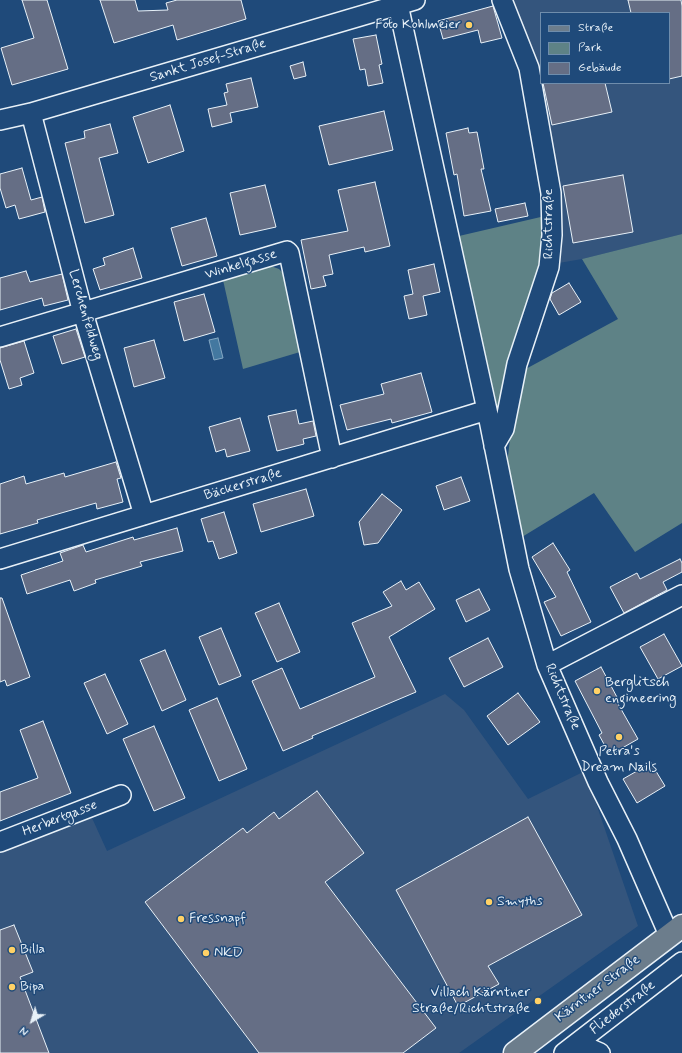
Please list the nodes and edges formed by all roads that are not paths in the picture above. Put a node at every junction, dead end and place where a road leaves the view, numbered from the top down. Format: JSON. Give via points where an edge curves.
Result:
{"nodes":[{"id":1,"x":502,"y":0,"type":"edge"},
{"id":2,"x":403,"y":2,"type":"edge"},
{"id":3,"x":31,"y":113,"type":"junction"},
{"id":4,"x":0,"y":120,"type":"edge"},
{"id":5,"x":83,"y":313,"type":"junction"},
{"id":6,"x":0,"y":337,"type":"edge"},
{"id":7,"x":487,"y":410,"type":"junction"},
{"id":8,"x":494,"y":446,"type":"junction"},
{"id":9,"x":332,"y":458,"type":"junction"},
{"id":10,"x":144,"y":515,"type":"junction"},
{"id":11,"x":0,"y":559,"type":"edge"},
{"id":12,"x":682,"y":595,"type":"edge"},
{"id":13,"x":547,"y":666,"type":"junction"},
{"id":14,"x":120,"y":796,"type":"dead end"},
{"id":15,"x":0,"y":842,"type":"edge"},
{"id":16,"x":676,"y":930,"type":"edge"},
{"id":17,"x":682,"y":962,"type":"edge"},
{"id":18,"x":570,"y":1048,"type":"edge"},
{"id":19,"x":514,"y":1053,"type":"edge"},
{"id":20,"x":600,"y":1053,"type":"edge"}],
"edges":[{"from":1,"to":8,"type":"street","name":"Richtstraße","via":[[529,68],[551,193],[552,234],[549,267],[517,364],[504,429]]},
{"from":2,"to":3,"type":"street","name":"Sankt Josef-Straße"},
{"from":2,"to":7,"type":"street","name":"Richtstraße"},
{"from":3,"to":4,"type":"street","name":"Sankt Josef-Straße"},
{"from":3,"to":5,"type":"street","name":"Lerchenfeldweg"},
{"from":5,"to":6,"type":"street"},
{"from":5,"to":9,"type":"street","name":"Winkelgasse","via":[[288,251]]},
{"from":5,"to":10,"type":"street","name":"Lerchenfeldweg"},
{"from":7,"to":8,"type":"street","name":"Richtstraße"},
{"from":7,"to":9,"type":"street","name":"Bäckerstraße"},
{"from":8,"to":13,"type":"street","name":"Richtstraße","via":[[519,570]]},
{"from":9,"to":10,"type":"street","name":"Bäckerstraße"},
{"from":10,"to":11,"type":"street","name":"Bäckerstraße"},
{"from":12,"to":13,"type":"street"},
{"from":13,"to":16,"type":"street","name":"Richtstraße","via":[[598,782]]},
{"from":14,"to":15,"type":"street","name":"Herbertgasse"},
{"from":16,"to":19,"type":"main road","name":"Kärntner Straße"},
{"from":17,"to":18,"type":"street","name":"Fliederstraße"},
{"from":18,"to":20,"type":"street"}]}
